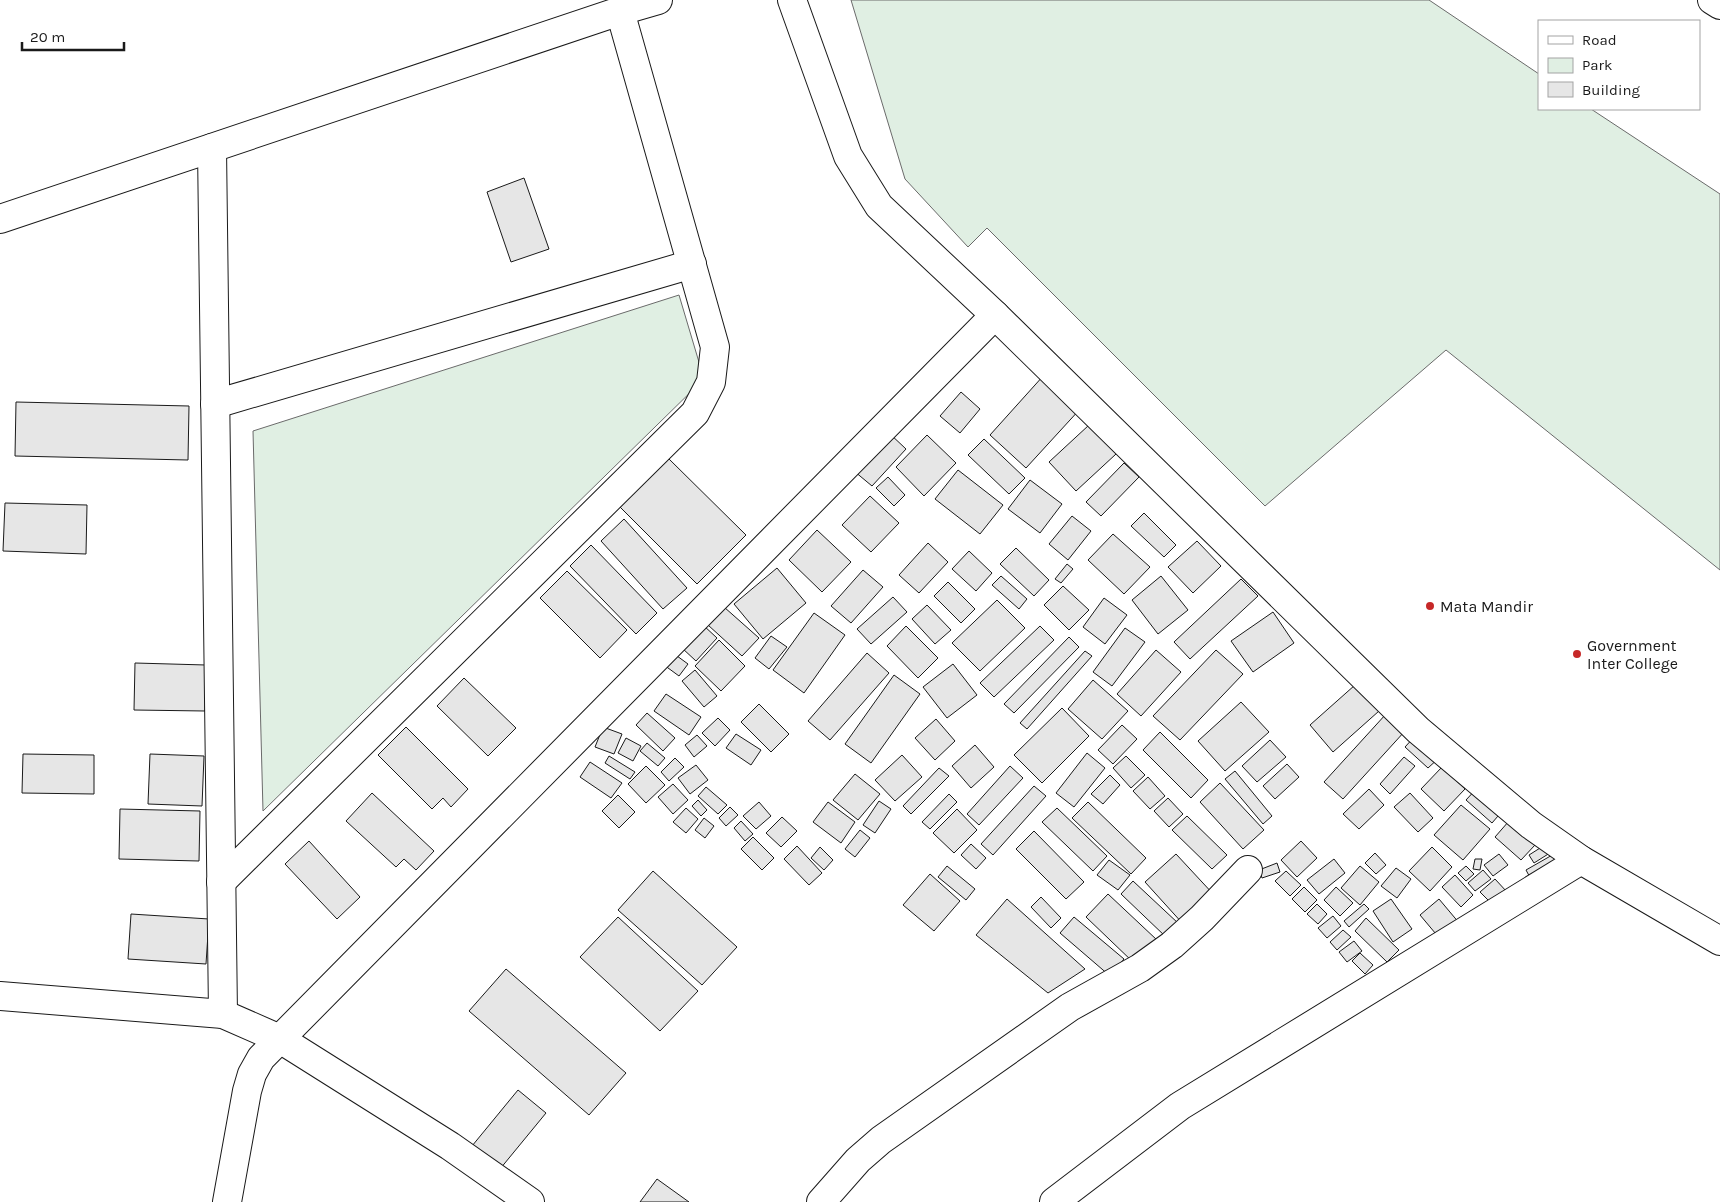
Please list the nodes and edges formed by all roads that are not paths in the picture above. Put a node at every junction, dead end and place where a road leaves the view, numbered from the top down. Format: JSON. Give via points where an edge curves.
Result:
{"nodes":[{"id":1,"x":658,"y":0,"type":"edge"},
{"id":2,"x":792,"y":0,"type":"edge"},
{"id":3,"x":1712,"y":0,"type":"edge"},
{"id":4,"x":1720,"y":5,"type":"edge"},
{"id":5,"x":620,"y":11,"type":"junction"},
{"id":6,"x":212,"y":148,"type":"junction"},
{"id":7,"x":0,"y":219,"type":"edge"},
{"id":8,"x":692,"y":264,"type":"junction"},
{"id":9,"x":995,"y":316,"type":"junction"},
{"id":10,"x":215,"y":404,"type":"junction"},
{"id":11,"x":1582,"y":860,"type":"junction"},
{"id":12,"x":1248,"y":870,"type":"dead end"},
{"id":13,"x":221,"y":882,"type":"junction"},
{"id":14,"x":1720,"y":941,"type":"edge"},
{"id":15,"x":0,"y":996,"type":"edge"},
{"id":16,"x":223,"y":1014,"type":"junction"},
{"id":17,"x":280,"y":1039,"type":"junction"},
{"id":18,"x":227,"y":1202,"type":"edge"},
{"id":19,"x":530,"y":1202,"type":"edge"},
{"id":20,"x":821,"y":1202,"type":"edge"},
{"id":21,"x":1054,"y":1202,"type":"edge"}],
"edges":[{"from":1,"to":5,"type":"street"},
{"from":2,"to":9,"type":"street","via":[[848,156],[879,206]]},
{"from":3,"to":4,"type":"street"},
{"from":5,"to":6,"type":"street"},
{"from":5,"to":8,"type":"street"},
{"from":6,"to":7,"type":"street"},
{"from":6,"to":10,"type":"street"},
{"from":8,"to":10,"type":"street"},
{"from":8,"to":13,"type":"street","via":[[716,347],[711,382],[696,413]]},
{"from":9,"to":11,"type":"street","via":[[1418,730],[1531,825]]},
{"from":9,"to":17,"type":"street"},
{"from":10,"to":13,"type":"street"},
{"from":11,"to":14,"type":"street"},
{"from":11,"to":21,"type":"street","via":[[1180,1106]]},
{"from":12,"to":20,"type":"street","via":[[1172,945],[1140,968],[1070,1007],[881,1140],[858,1160]]},
{"from":13,"to":16,"type":"street"},
{"from":15,"to":16,"type":"street"},
{"from":16,"to":17,"type":"street"},
{"from":17,"to":18,"type":"street","via":[[261,1058],[252,1074]]},
{"from":17,"to":19,"type":"street","via":[[450,1146]]}]}
